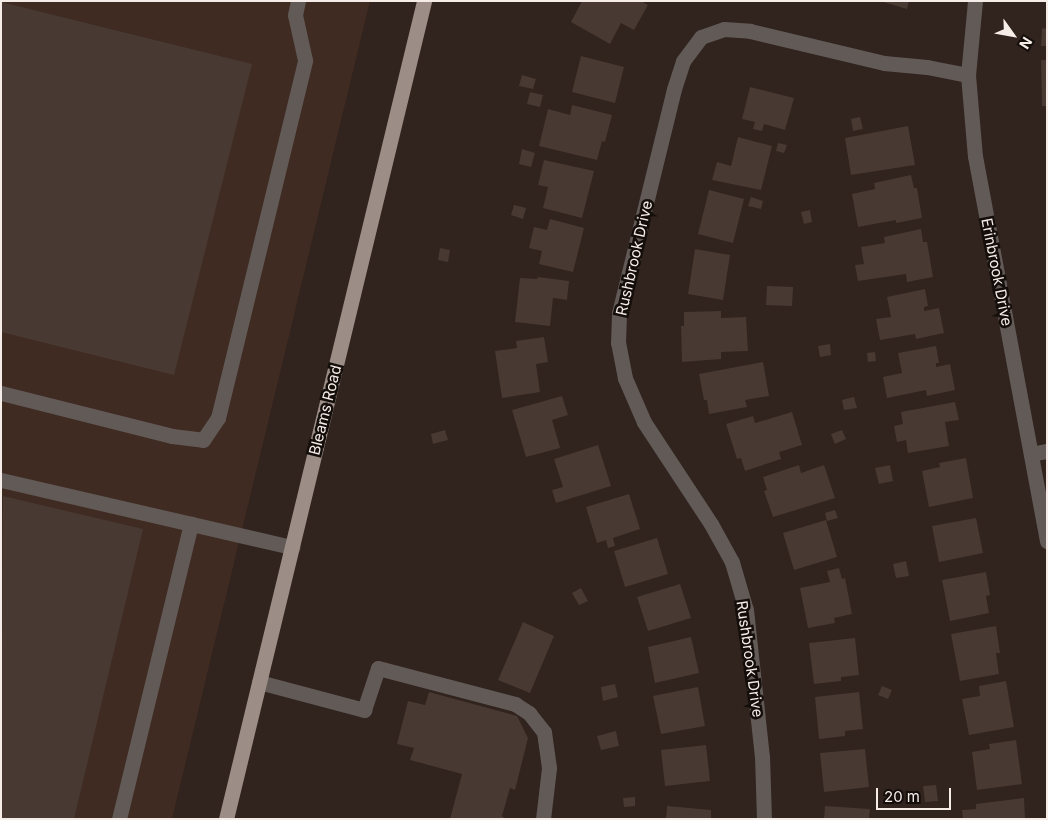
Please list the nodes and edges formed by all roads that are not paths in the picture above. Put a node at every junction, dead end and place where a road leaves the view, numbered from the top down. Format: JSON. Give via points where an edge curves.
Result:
{"nodes":[{"id":1,"x":298,"y":1,"type":"edge"},
{"id":2,"x":424,"y":1,"type":"edge"},
{"id":3,"x":975,"y":1,"type":"edge"},
{"id":4,"x":968,"y":75,"type":"junction"},
{"id":5,"x":1,"y":393,"type":"edge"},
{"id":6,"x":1047,"y":451,"type":"edge"},
{"id":7,"x":1031,"y":454,"type":"junction"},
{"id":8,"x":1,"y":480,"type":"edge"},
{"id":9,"x":191,"y":524,"type":"junction"},
{"id":10,"x":1047,"y":541,"type":"edge"},
{"id":11,"x":292,"y":547,"type":"junction"},
{"id":12,"x":259,"y":682,"type":"junction"},
{"id":13,"x":120,"y":819,"type":"edge"},
{"id":14,"x":226,"y":819,"type":"edge"},
{"id":15,"x":543,"y":819,"type":"edge"},
{"id":16,"x":764,"y":819,"type":"edge"}],
"edges":[{"from":1,"to":5,"type":"street","via":[[295,15],[304,60],[218,418],[203,440],[172,436]]},
{"from":2,"to":11,"type":"main road","name":"Bleams Road"},
{"from":3,"to":4,"type":"street","name":"Erinbrook Drive"},
{"from":4,"to":7,"type":"street","name":"Erinbrook Drive","via":[[975,156]]},
{"from":4,"to":16,"type":"street","name":"Rushbrook Drive","via":[[884,63],[750,31],[724,29],[701,37],[683,61],[674,89],[619,313],[618,343],[625,378],[644,422],[732,562],[746,610],[762,757]]},
{"from":6,"to":7,"type":"street"},
{"from":7,"to":10,"type":"street","name":"Erinbrook Drive"},
{"from":8,"to":9,"type":"street"},
{"from":9,"to":11,"type":"street"},
{"from":9,"to":13,"type":"street"},
{"from":11,"to":12,"type":"main road","name":"Bleams Road"},
{"from":12,"to":14,"type":"main road","name":"Bleams Road"},
{"from":12,"to":15,"type":"street","via":[[364,710],[378,668],[515,704],[529,713],[544,732],[549,768]]}]}
